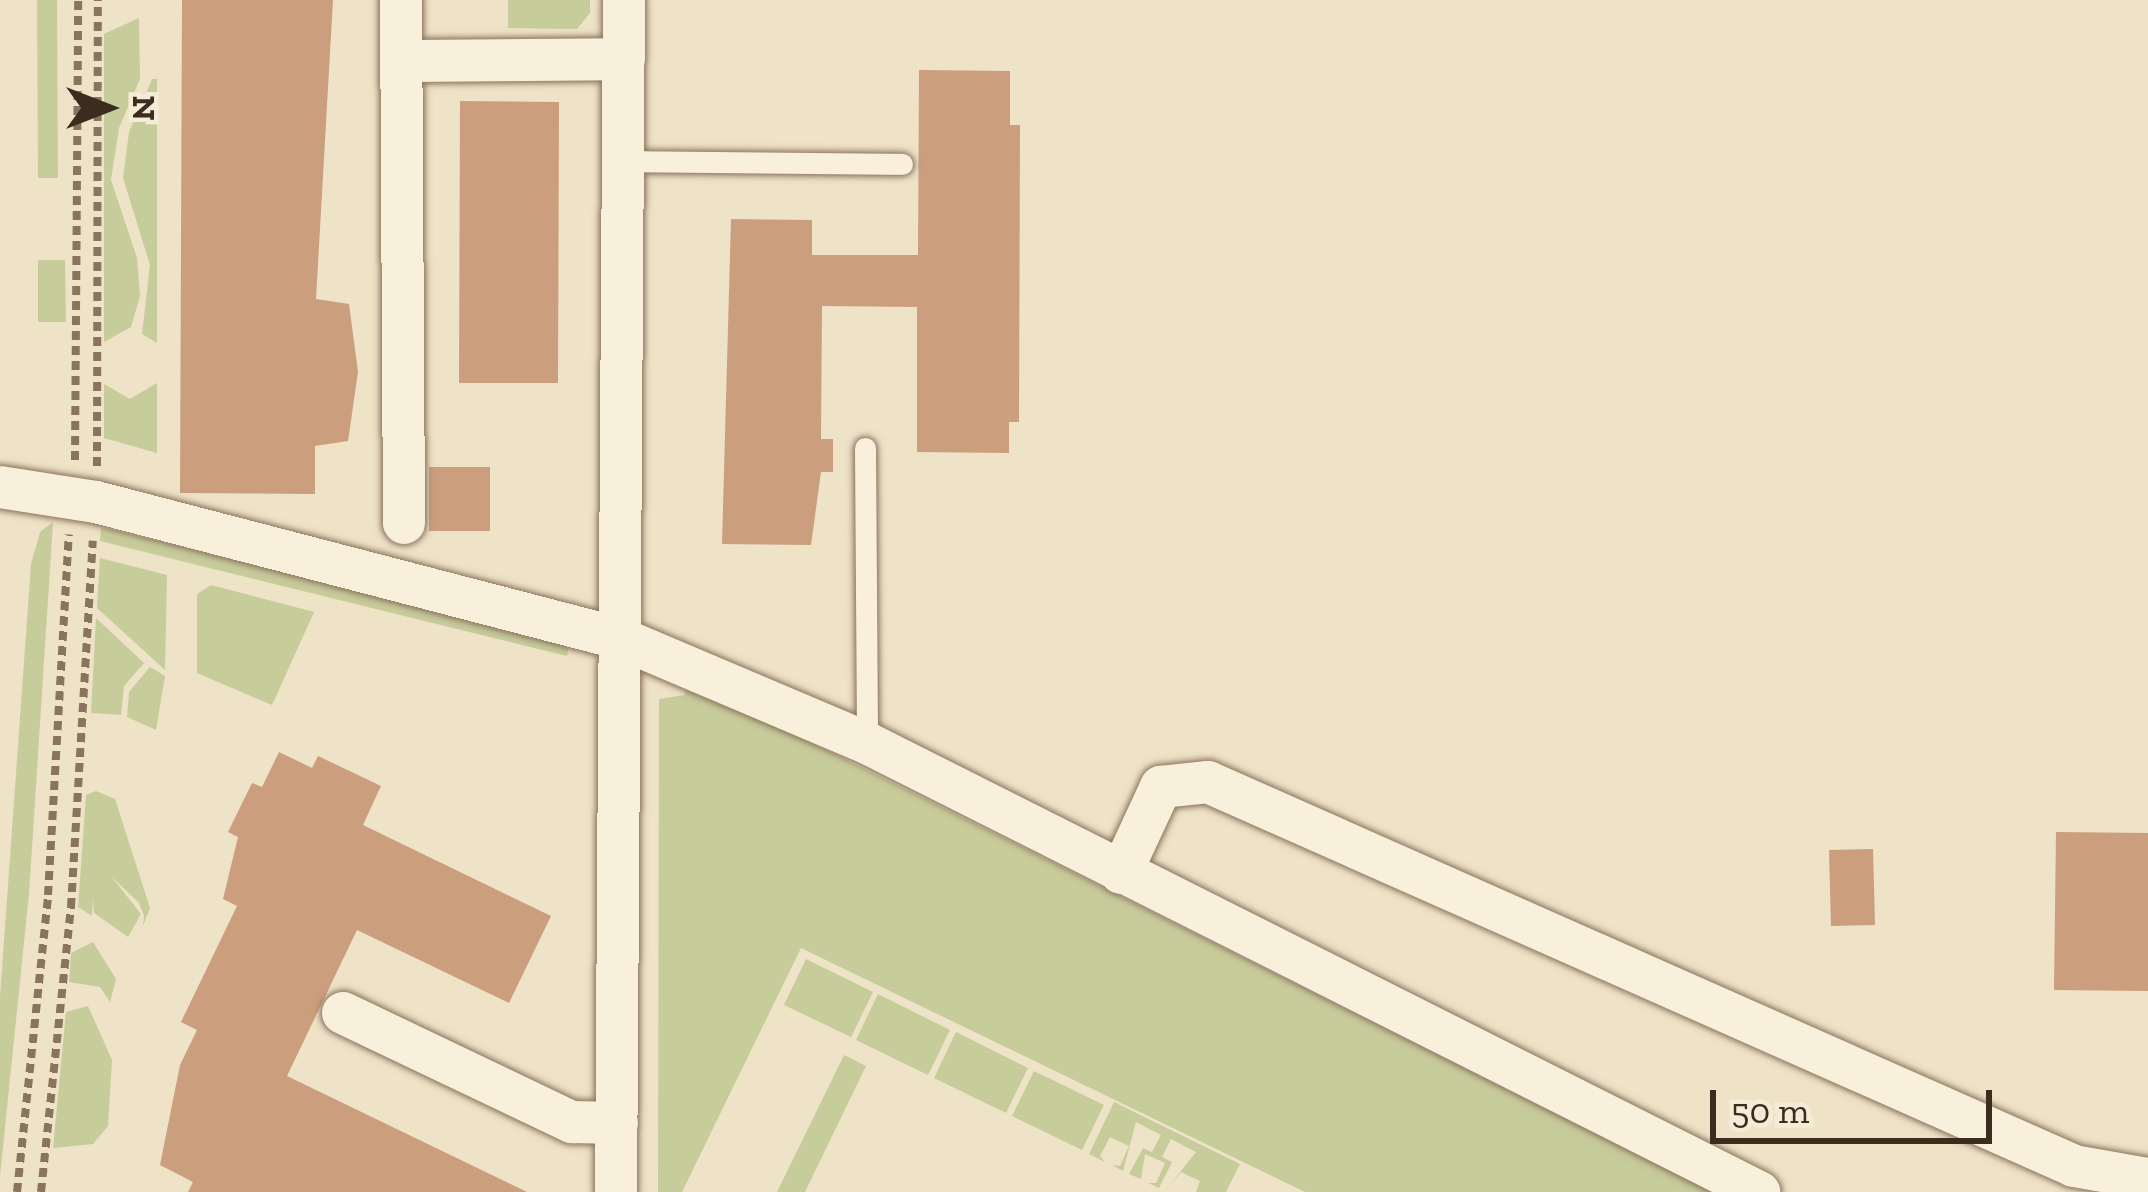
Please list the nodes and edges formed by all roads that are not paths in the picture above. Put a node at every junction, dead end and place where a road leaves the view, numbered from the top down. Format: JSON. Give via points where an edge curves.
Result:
{"nodes":[{"id":1,"x":401,"y":0,"type":"edge"},
{"id":2,"x":624,"y":0,"type":"edge"},
{"id":3,"x":624,"y":59,"type":"junction"},
{"id":4,"x":401,"y":61,"type":"junction"},
{"id":5,"x":624,"y":161,"type":"junction"},
{"id":6,"x":902,"y":164,"type":"dead end"},
{"id":7,"x":865,"y":448,"type":"dead end"},
{"id":8,"x":0,"y":488,"type":"edge"},
{"id":9,"x":404,"y":523,"type":"dead end"},
{"id":10,"x":622,"y":639,"type":"junction"},
{"id":11,"x":866,"y":743,"type":"junction"},
{"id":12,"x":1121,"y":872,"type":"junction"},
{"id":13,"x":343,"y":1013,"type":"dead end"},
{"id":14,"x":617,"y":1124,"type":"junction"},
{"id":15,"x":2148,"y":1179,"type":"edge"},
{"id":16,"x":616,"y":1192,"type":"edge"},
{"id":17,"x":1759,"y":1192,"type":"edge"}],
"edges":[{"from":1,"to":4,"type":"street"},
{"from":2,"to":3,"type":"street"},
{"from":3,"to":4,"type":"street"},
{"from":3,"to":5,"type":"street"},
{"from":4,"to":9,"type":"street"},
{"from":5,"to":6,"type":"lane"},
{"from":5,"to":10,"type":"street"},
{"from":7,"to":11,"type":"lane"},
{"from":8,"to":10,"type":"street","via":[[83,499]]},
{"from":10,"to":11,"type":"street"},
{"from":10,"to":14,"type":"street"},
{"from":11,"to":12,"type":"street"},
{"from":12,"to":15,"type":"street","via":[[1161,788],[1208,782],[2054,1158]]},
{"from":12,"to":17,"type":"street"},
{"from":13,"to":14,"type":"street","via":[[572,1122]]},
{"from":14,"to":16,"type":"street"}]}
